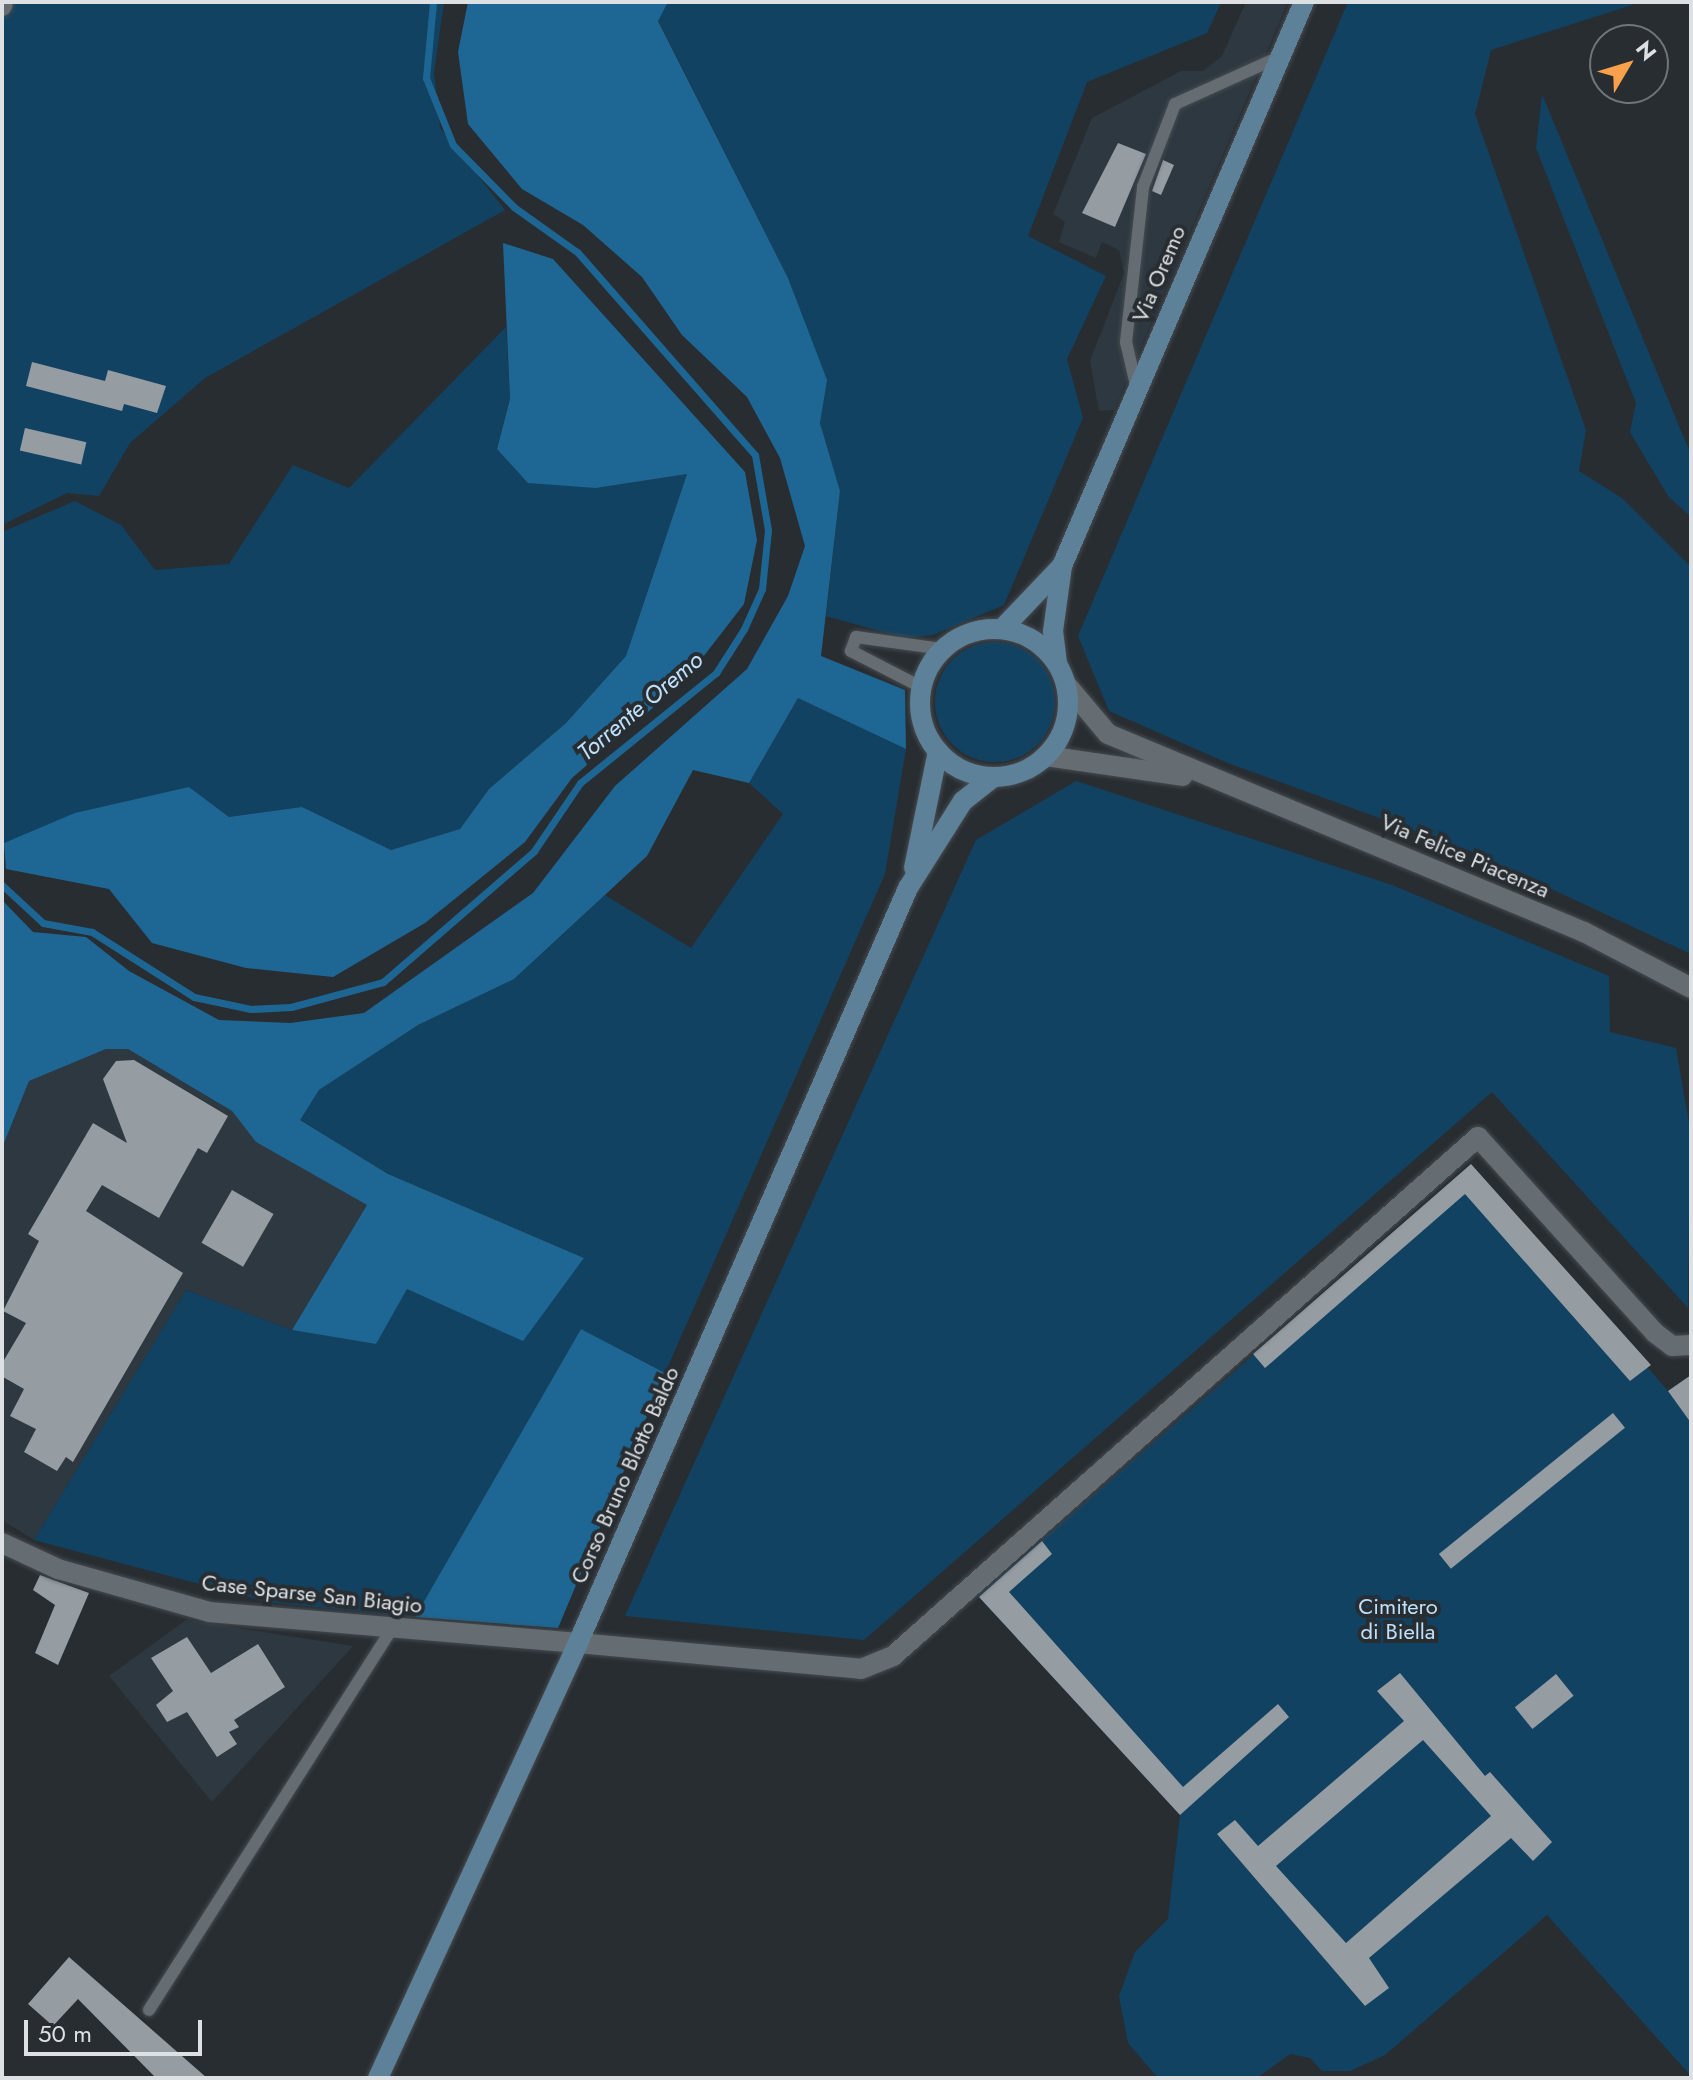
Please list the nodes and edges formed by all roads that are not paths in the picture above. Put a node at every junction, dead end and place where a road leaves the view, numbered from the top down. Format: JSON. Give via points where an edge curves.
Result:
{"nodes":[{"id":1,"x":1304,"y":2,"type":"edge"},
{"id":2,"x":1279,"y":57,"type":"junction"},
{"id":3,"x":1136,"y":385,"type":"junction"},
{"id":4,"x":1062,"y":566,"type":"junction"},
{"id":5,"x":1002,"y":629,"type":"junction"},
{"id":6,"x":943,"y":649,"type":"junction"},
{"id":7,"x":1057,"y":663,"type":"junction"},
{"id":8,"x":1066,"y":684,"type":"junction"},
{"id":9,"x":921,"y":687,"type":"junction"},
{"id":10,"x":938,"y":751,"type":"junction"},
{"id":11,"x":1046,"y":756,"type":"junction"},
{"id":12,"x":994,"y":777,"type":"junction"},
{"id":13,"x":1215,"y":780,"type":"junction"},
{"id":14,"x":908,"y":888,"type":"junction"},
{"id":15,"x":1691,"y":988,"type":"edge"},
{"id":16,"x":1691,"y":1345,"type":"edge"},
{"id":17,"x":2,"y":1543,"type":"edge"},
{"id":18,"x":392,"y":1628,"type":"junction"},
{"id":19,"x":578,"y":1643,"type":"junction"},
{"id":20,"x":149,"y":2010,"type":"dead end"},
{"id":21,"x":378,"y":2078,"type":"edge"}],
"edges":[{"from":1,"to":2,"type":"main road","name":"Via Oremo"},
{"from":2,"to":3,"type":"main road","name":"Via Oremo"},
{"from":2,"to":3,"type":"lane","via":[[1175,104],[1143,187],[1126,342]]},
{"from":3,"to":4,"type":"main road","name":"Via Oremo"},
{"from":4,"to":5,"type":"main road","name":"Via Oremo"},
{"from":4,"to":7,"type":"main road","name":"Via Oremo","via":[[1053,631]]},
{"from":5,"to":6,"type":"main road","via":[[970,633]]},
{"from":5,"to":7,"type":"main road","via":[[1024,635]]},
{"from":6,"to":9,"type":"main road"},
{"from":6,"to":9,"type":"lane","via":[[856,637],[851,651]]},
{"from":7,"to":8,"type":"main road"},
{"from":8,"to":11,"type":"main road","via":[[1066,722]]},
{"from":8,"to":13,"type":"street","name":"Via Felice Piacenza","via":[[1108,734]]},
{"from":9,"to":10,"type":"main road","via":[[926,732]]},
{"from":10,"to":12,"type":"main road","via":[[973,774]]},
{"from":10,"to":14,"type":"main road","name":"Corso Bruno Blotto Baldo"},
{"from":11,"to":12,"type":"main road"},
{"from":11,"to":13,"type":"street","name":"Via Felice Piacenza"},
{"from":12,"to":14,"type":"main road","name":"Corso Bruno Blotto Baldo","via":[[963,801]]},
{"from":13,"to":15,"type":"street","name":"Via Felice Piacenza","via":[[1584,932]]},
{"from":14,"to":19,"type":"main road","name":"Corso Bruno Blotto Baldo"},
{"from":16,"to":19,"type":"street","name":"Case Sparse San Biagio","via":[[1672,1346],[1655,1333],[1478,1137],[893,1656],[861,1669]]},
{"from":17,"to":18,"type":"street","name":"Case Sparse San Biagio","via":[[58,1569],[210,1612]]},
{"from":18,"to":19,"type":"street","name":"Case Sparse San Biagio"},
{"from":18,"to":20,"type":"lane"},
{"from":19,"to":21,"type":"main road","name":"Corso Bruno Blotto Baldo"}]}
